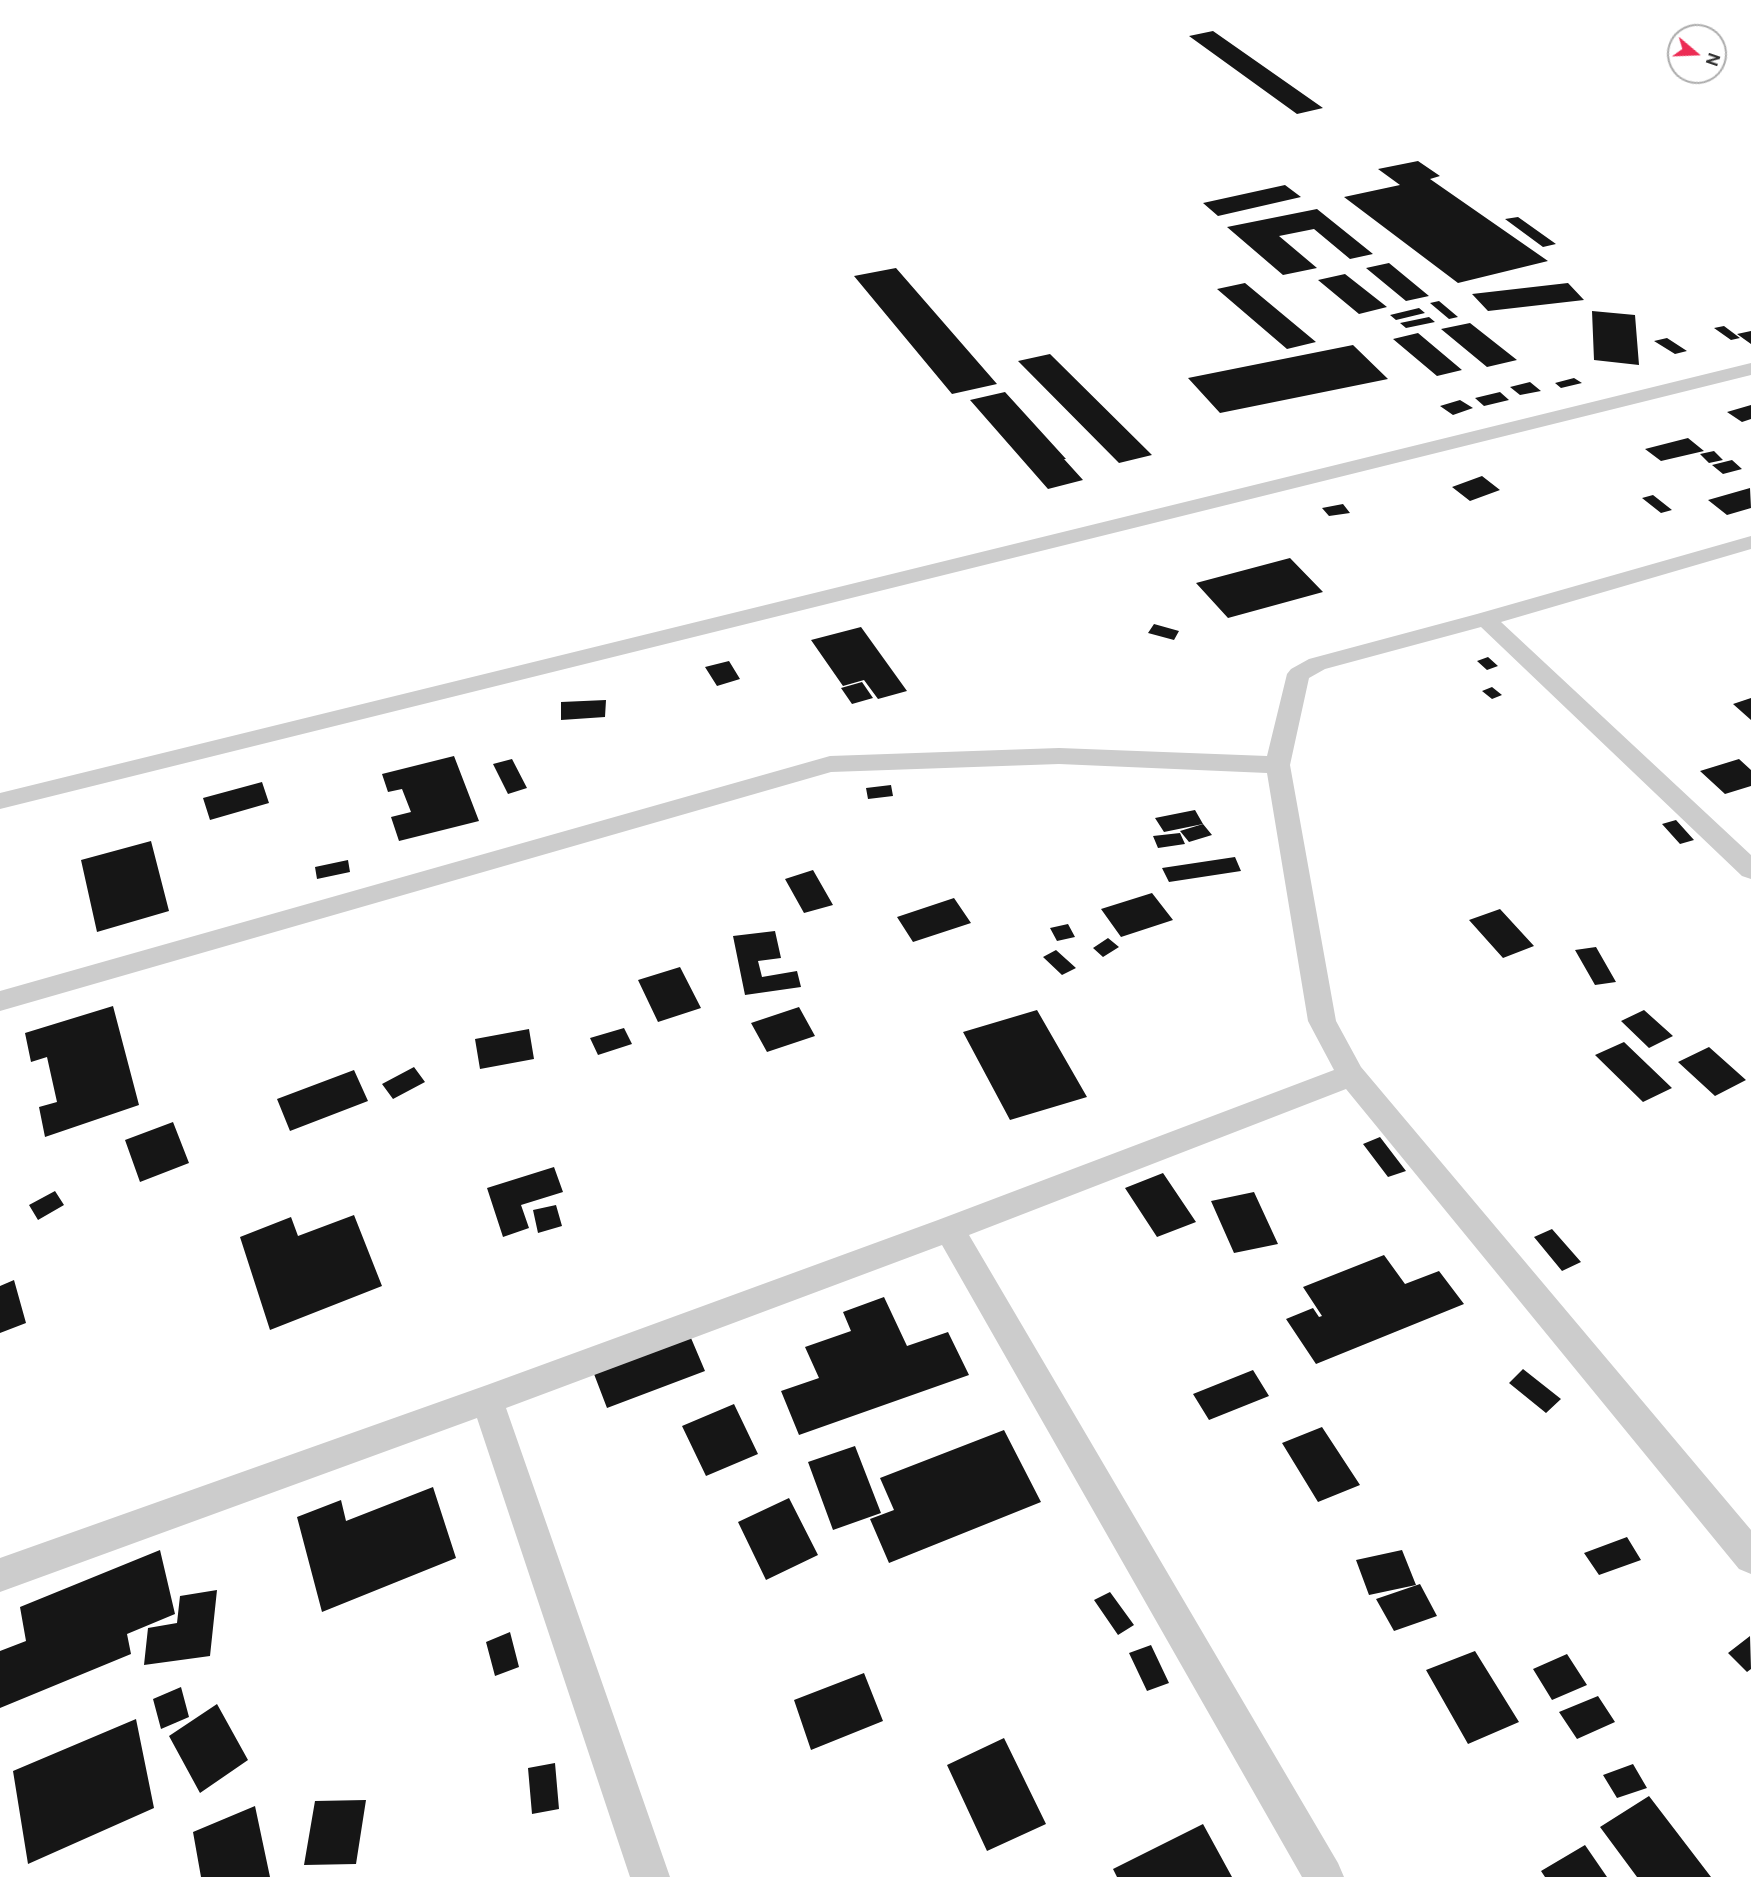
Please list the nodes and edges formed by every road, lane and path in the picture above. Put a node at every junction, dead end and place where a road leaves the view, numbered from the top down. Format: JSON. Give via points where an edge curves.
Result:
{"nodes":[{"id":1,"x":1751,"y":369,"type":"edge"},
{"id":2,"x":1751,"y":542,"type":"edge"},
{"id":3,"x":1485,"y":619,"type":"junction"},
{"id":4,"x":1278,"y":765,"type":"junction"},
{"id":5,"x":0,"y":801,"type":"edge"},
{"id":6,"x":1751,"y":870,"type":"edge"},
{"id":7,"x":0,"y":1001,"type":"edge"},
{"id":8,"x":1351,"y":1075,"type":"junction"},
{"id":9,"x":949,"y":1229,"type":"junction"},
{"id":10,"x":487,"y":1400,"type":"junction"},
{"id":11,"x":1751,"y":1557,"type":"edge"},
{"id":12,"x":0,"y":1575,"type":"edge"},
{"id":13,"x":650,"y":1877,"type":"edge"},
{"id":14,"x":1324,"y":1877,"type":"edge"}],
"edges":[{"from":1,"to":5,"type":"street"},
{"from":2,"to":3,"type":"street"},
{"from":3,"to":4,"type":"street","via":[[1317,664],[1299,674]]},
{"from":3,"to":6,"type":"street"},
{"from":4,"to":7,"type":"street","via":[[1059,756],[830,764]]},
{"from":4,"to":8,"type":"street","via":[[1322,1021]]},
{"from":8,"to":9,"type":"street"},
{"from":8,"to":11,"type":"street"},
{"from":9,"to":10,"type":"street"},
{"from":9,"to":14,"type":"street"},
{"from":10,"to":12,"type":"street"},
{"from":10,"to":13,"type":"street"}]}
